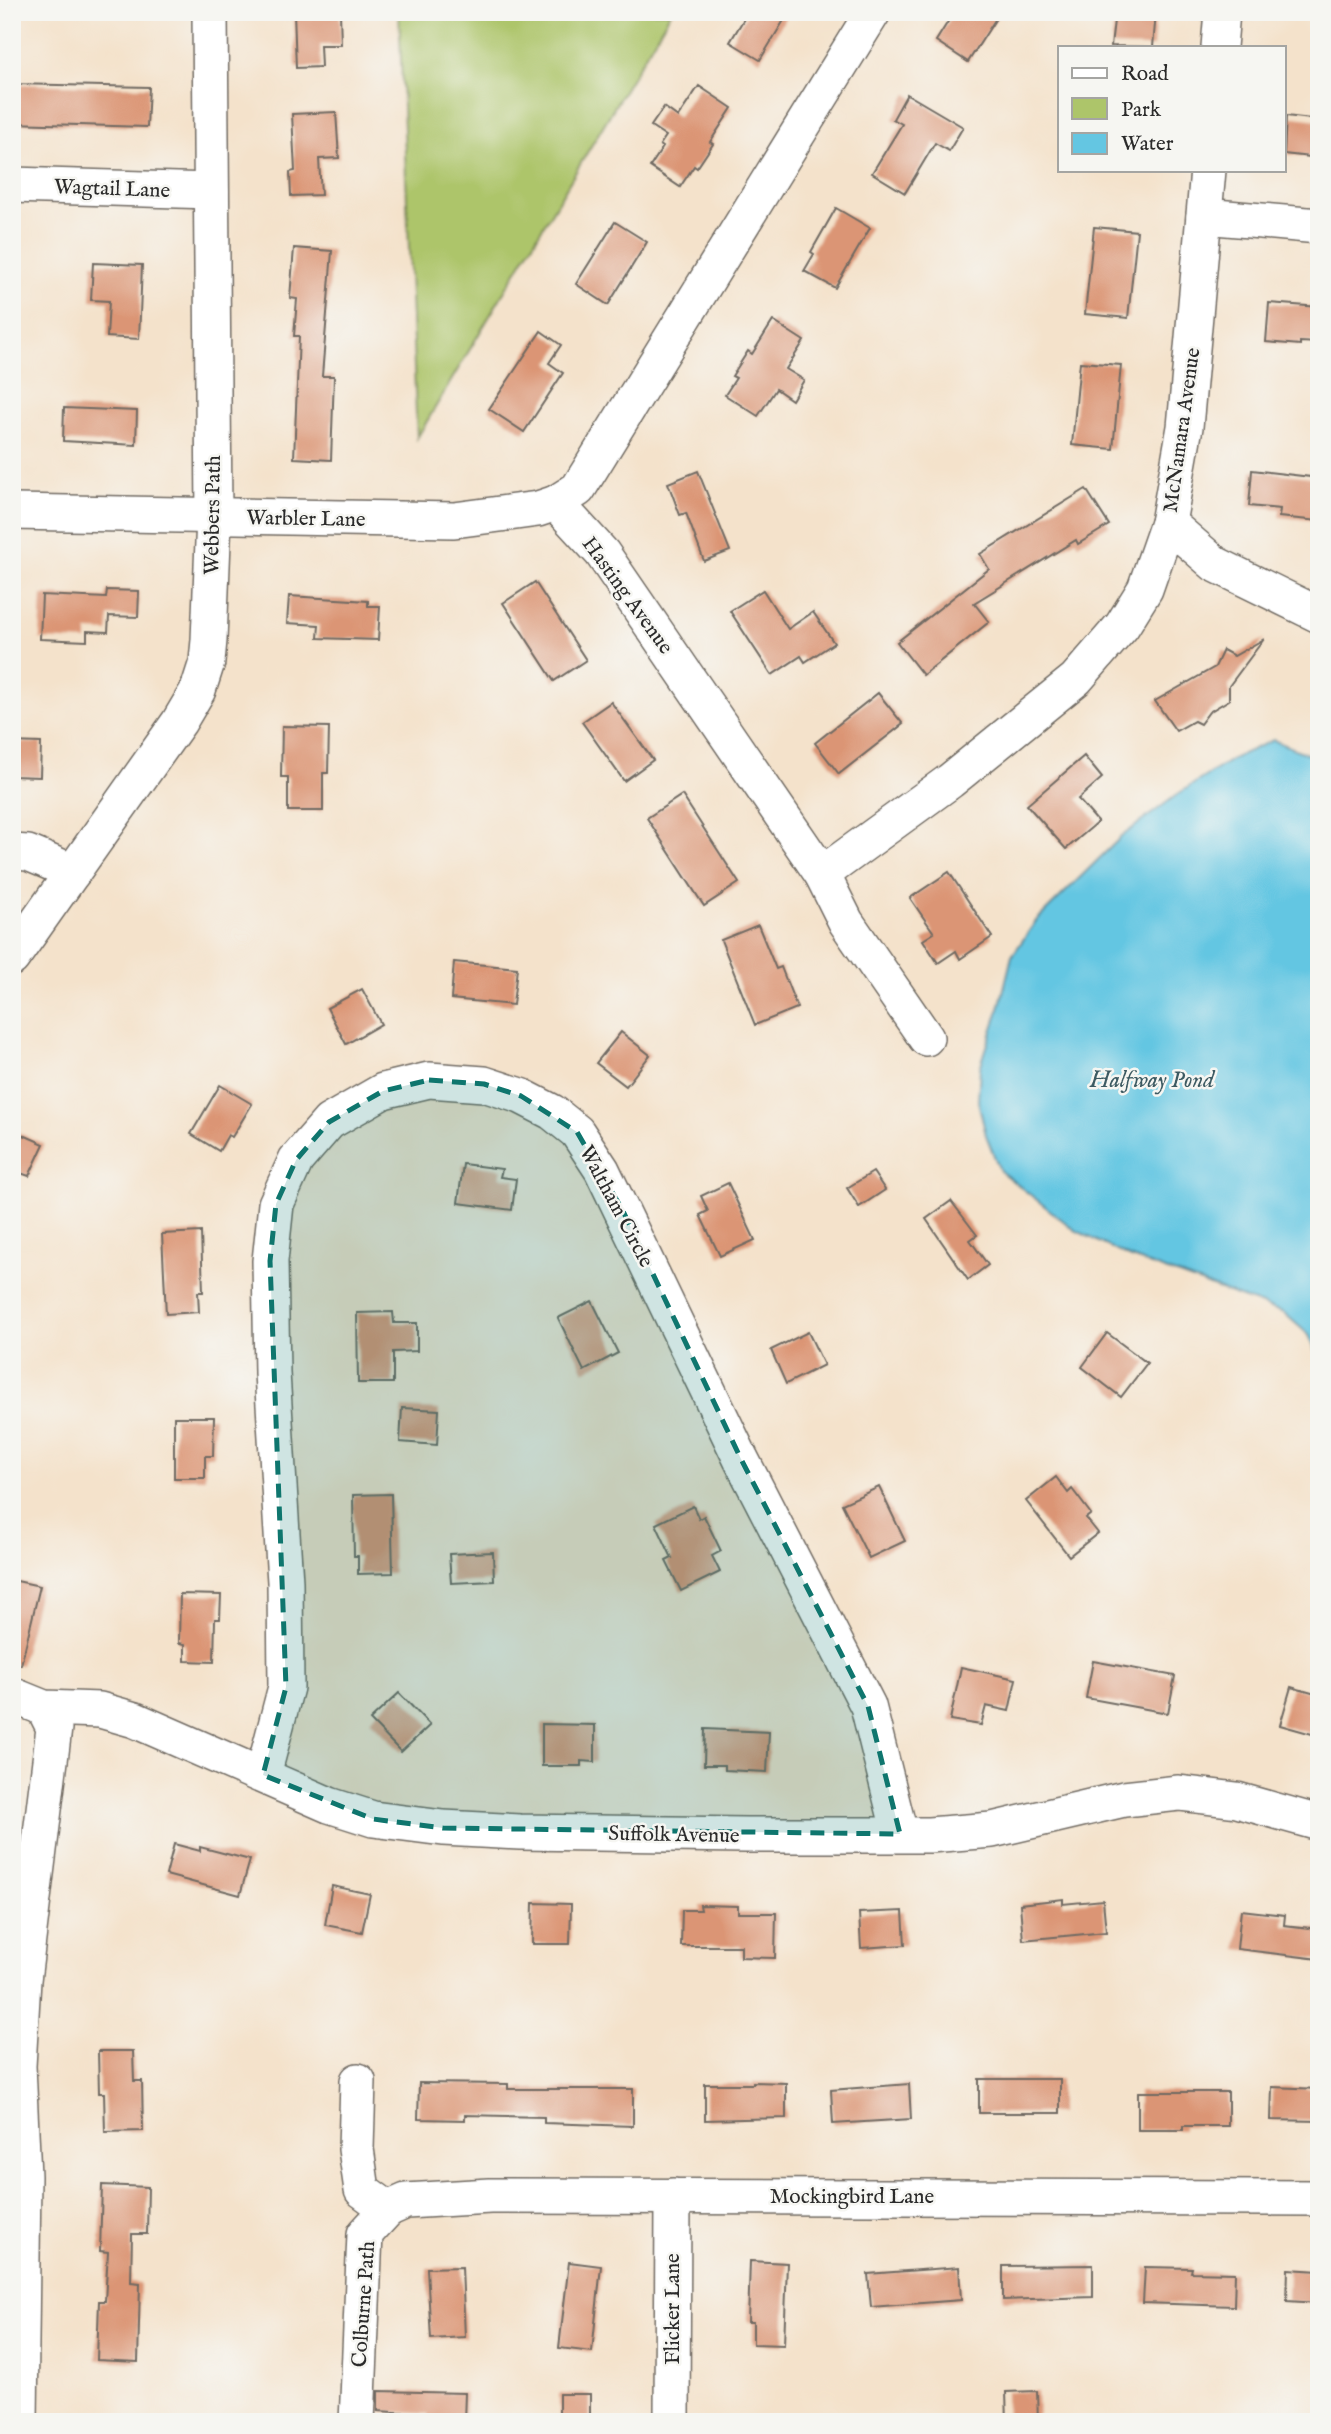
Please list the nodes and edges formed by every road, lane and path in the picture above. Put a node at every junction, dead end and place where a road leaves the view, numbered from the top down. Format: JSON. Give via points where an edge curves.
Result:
{"nodes":[{"id":1,"x":209,"y":12,"type":"edge"},
{"id":2,"x":873,"y":12,"type":"edge"},
{"id":3,"x":1222,"y":12,"type":"edge"},
{"id":4,"x":1219,"y":46,"type":"edge"},
{"id":5,"x":1208,"y":172,"type":"edge"},
{"id":6,"x":12,"y":185,"type":"edge"},
{"id":7,"x":211,"y":191,"type":"junction"},
{"id":8,"x":1204,"y":216,"type":"junction"},
{"id":9,"x":1319,"y":226,"type":"edge"},
{"id":10,"x":556,"y":503,"type":"junction"},
{"id":11,"x":12,"y":512,"type":"edge"},
{"id":12,"x":214,"y":517,"type":"junction"},
{"id":13,"x":1168,"y":523,"type":"junction"},
{"id":14,"x":1319,"y":615,"type":"edge"},
{"id":15,"x":12,"y":852,"type":"edge"},
{"id":16,"x":73,"y":873,"type":"junction"},
{"id":17,"x":822,"y":874,"type":"junction"},
{"id":18,"x":12,"y":958,"type":"edge"},
{"id":19,"x":926,"y":1038,"type":"dead end"},
{"id":20,"x":12,"y":1695,"type":"edge"},
{"id":21,"x":44,"y":1709,"type":"junction"},
{"id":22,"x":263,"y":1775,"type":"junction"},
{"id":23,"x":1319,"y":1822,"type":"edge"},
{"id":24,"x":900,"y":1835,"type":"junction"},
{"id":25,"x":358,"y":2081,"type":"dead end"},
{"id":26,"x":673,"y":2196,"type":"junction"},
{"id":27,"x":1319,"y":2198,"type":"edge"},
{"id":28,"x":388,"y":2210,"type":"junction"},
{"id":29,"x":20,"y":2422,"type":"edge"},
{"id":30,"x":357,"y":2422,"type":"edge"},
{"id":31,"x":672,"y":2422,"type":"edge"}],
"edges":[{"from":1,"to":7,"type":"street","name":"Webbers Path"},
{"from":2,"to":10,"type":"street","via":[[578,489]]},
{"from":3,"to":4,"type":"street"},
{"from":5,"to":8,"type":"street","name":"McNamara Avenue"},
{"from":6,"to":7,"type":"street","name":"Wagtail Lane"},
{"from":7,"to":12,"type":"street","name":"Webbers Path"},
{"from":8,"to":9,"type":"street"},
{"from":8,"to":13,"type":"street","name":"McNamara Avenue","via":[[1185,427]]},
{"from":10,"to":12,"type":"street","name":"Warbler Lane","via":[[454,520]]},
{"from":10,"to":17,"type":"street","name":"Hasting Avenue","via":[[602,553]]},
{"from":11,"to":12,"type":"street","name":"Warbler Lane"},
{"from":12,"to":16,"type":"street","name":"Webbers Path","via":[[208,651],[198,690]]},
{"from":13,"to":14,"type":"street","via":[[1215,564]]},
{"from":13,"to":17,"type":"street","name":"McNamara Avenue","via":[[1145,589],[1122,626],[1076,679],[950,781]]},
{"from":15,"to":16,"type":"street","via":[[28,853]]},
{"from":16,"to":18,"type":"street","name":"Webbers Path"},
{"from":17,"to":19,"type":"street","name":"Hasting Avenue","via":[[846,922]]},
{"from":20,"to":21,"type":"street"},
{"from":21,"to":22,"type":"street","name":"Suffolk Avenue","via":[[100,1710],[135,1720]]},
{"from":21,"to":29,"type":"street","via":[[54,1728],[23,1980],[18,2066],[23,2176]]},
{"from":22,"to":24,"type":"street","name":"Suffolk Avenue","via":[[373,1819],[443,1828]]},
{"from":22,"to":24,"type":"street","name":"Waltham Circle","via":[[286,1687],[285,1581],[272,1373],[270,1261],[276,1204],[296,1160],[329,1122],[383,1091],[429,1080],[484,1084],[552,1112],[576,1132],[602,1170],[741,1459],[868,1706]]},
{"from":23,"to":24,"type":"street","name":"Suffolk Avenue","via":[[1237,1800],[1179,1793],[1124,1799],[992,1830]]},
{"from":25,"to":28,"type":"street","via":[[356,2149],[362,2190]]},
{"from":26,"to":27,"type":"street","name":"Mockingbird Lane"},
{"from":26,"to":28,"type":"street","name":"Mockingbird Lane","via":[[489,2196],[406,2201]]},
{"from":26,"to":31,"type":"street","name":"Flicker Lane"},
{"from":28,"to":30,"type":"street","name":"Colburne Path","via":[[365,2234]]}]}
